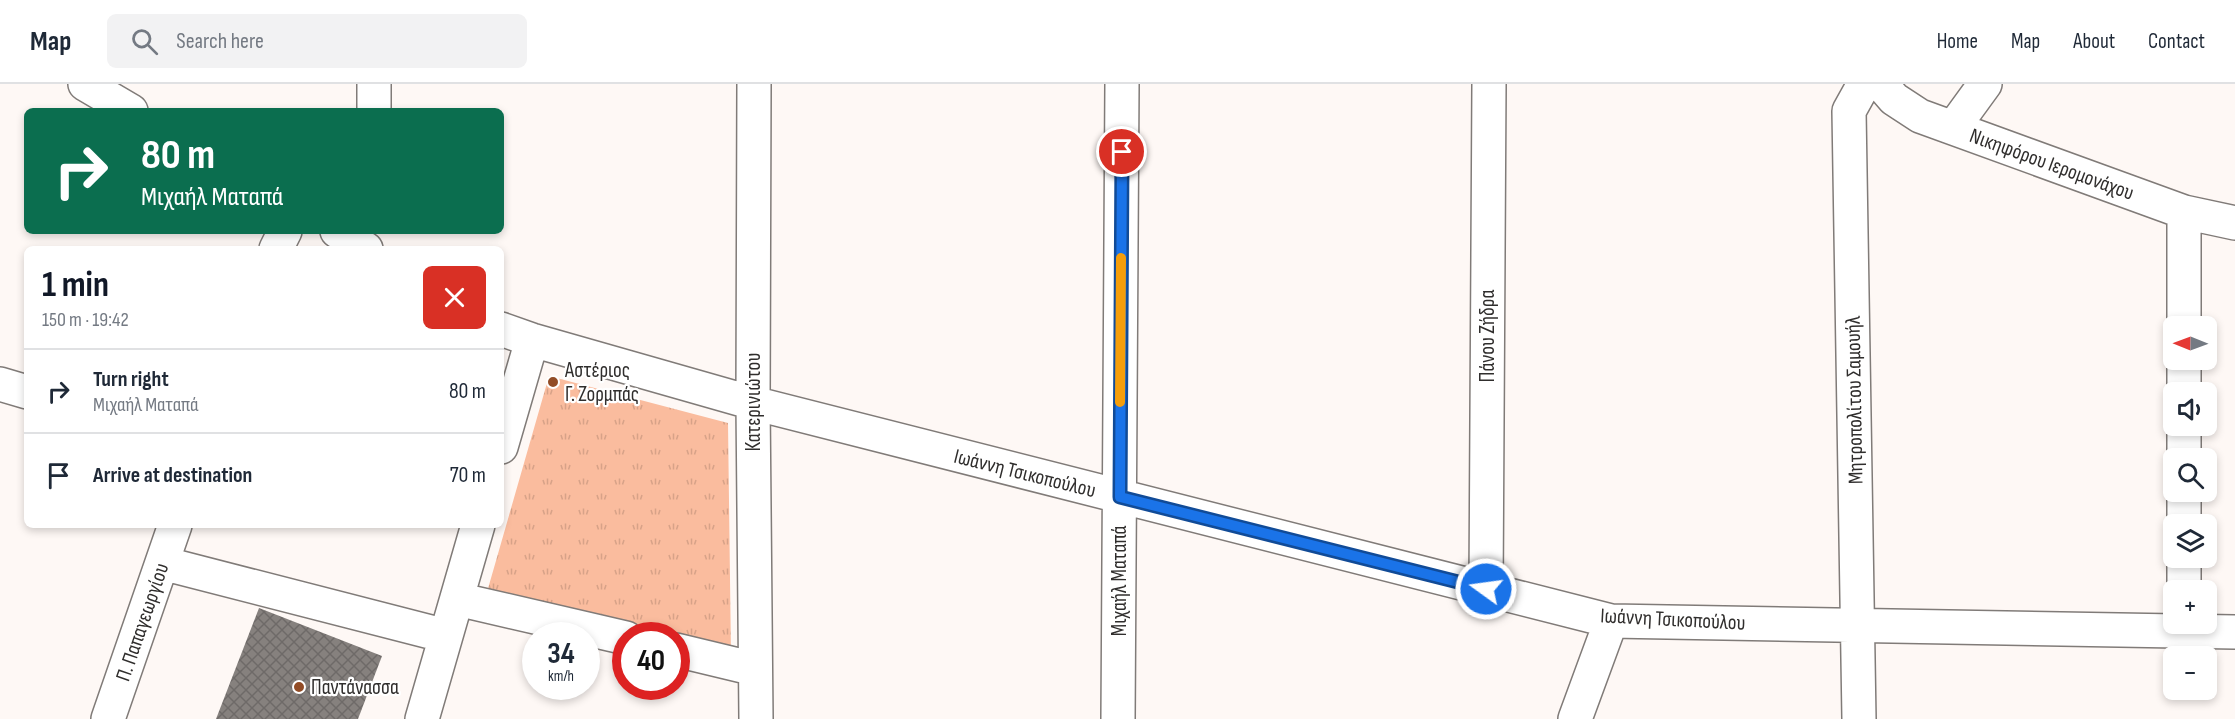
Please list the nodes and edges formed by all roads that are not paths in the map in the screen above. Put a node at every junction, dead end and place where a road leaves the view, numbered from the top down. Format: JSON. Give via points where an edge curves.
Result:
{"nodes":[{"id":1,"x":85,"y":84,"type":"edge"},
{"id":2,"x":374,"y":84,"type":"edge"},
{"id":3,"x":754,"y":84,"type":"edge"},
{"id":4,"x":1122,"y":84,"type":"edge"},
{"id":5,"x":1489,"y":84,"type":"edge"},
{"id":6,"x":1864,"y":84,"type":"edge"},
{"id":7,"x":1881,"y":84,"type":"edge"},
{"id":8,"x":1985,"y":84,"type":"edge"},
{"id":9,"x":126,"y":108,"type":"edge"},
{"id":10,"x":374,"y":108,"type":"edge"},
{"id":11,"x":1953,"y":128,"type":"junction"},
{"id":12,"x":2184,"y":212,"type":"junction"},
{"id":13,"x":2233,"y":219,"type":"edge"},
{"id":14,"x":2184,"y":316,"type":"edge"},
{"id":15,"x":504,"y":329,"type":"edge"},
{"id":16,"x":532,"y":340,"type":"junction"},
{"id":17,"x":0,"y":384,"type":"edge"},
{"id":18,"x":24,"y":391,"type":"edge"},
{"id":19,"x":753,"y":403,"type":"junction"},
{"id":20,"x":504,"y":437,"type":"edge"},
{"id":21,"x":1120,"y":497,"type":"junction"},
{"id":22,"x":174,"y":528,"type":"edge"},
{"id":23,"x":477,"y":528,"type":"edge"},
{"id":24,"x":162,"y":563,"type":"junction"},
{"id":25,"x":1486,"y":589,"type":"junction"},
{"id":26,"x":457,"y":599,"type":"junction"},
{"id":27,"x":1611,"y":621,"type":"junction"},
{"id":28,"x":1858,"y":625,"type":"junction"},
{"id":29,"x":2163,"y":627,"type":"edge"},
{"id":30,"x":2217,"y":630,"type":"edge"},
{"id":31,"x":2235,"y":632,"type":"edge"},
{"id":32,"x":612,"y":635,"type":"edge"},
{"id":33,"x":446,"y":636,"type":"junction"},
{"id":34,"x":690,"y":653,"type":"edge"},
{"id":35,"x":755,"y":669,"type":"junction"},
{"id":36,"x":108,"y":719,"type":"edge"},
{"id":37,"x":422,"y":719,"type":"edge"},
{"id":38,"x":756,"y":719,"type":"edge"},
{"id":39,"x":1118,"y":719,"type":"edge"},
{"id":40,"x":1575,"y":719,"type":"edge"},
{"id":41,"x":1859,"y":719,"type":"edge"}],
"edges":[{"from":1,"to":9,"type":"street"},
{"from":2,"to":10,"type":"street"},
{"from":3,"to":19,"type":"street","name":"Κατερινιώτου"},
{"from":4,"to":21,"type":"street","name":"Μιχαήλ Ματαπά"},
{"from":5,"to":25,"type":"street","name":"Πάνου Ζήδρα"},
{"from":6,"to":28,"type":"street","name":"Μητροπολίτου Σαμουήλ","via":[[1849,111]]},
{"from":7,"to":11,"type":"street","name":"Νικηφόρου Ιερομονάχου","via":[[1894,99],[1920,116]]},
{"from":8,"to":11,"type":"street"},
{"from":11,"to":12,"type":"street","name":"Νικηφόρου Ιερομονάχου"},
{"from":12,"to":13,"type":"street","name":"Νικηφόρου Ιερομονάχου"},
{"from":12,"to":14,"type":"street"},
{"from":15,"to":16,"type":"street","name":"Ιωάννη Τσικοπούλου"},
{"from":16,"to":19,"type":"street","name":"Ιωάννη Τσικοπούλου"},
{"from":16,"to":20,"type":"street"},
{"from":17,"to":18,"type":"street"},
{"from":19,"to":21,"type":"street","name":"Ιωάννη Τσικοπούλου"},
{"from":19,"to":35,"type":"street","name":"Κατερινιώτου"},
{"from":21,"to":25,"type":"street","name":"Ιωάννη Τσικοπούλου"},
{"from":21,"to":39,"type":"street","name":"Μιχαήλ Ματαπά"},
{"from":22,"to":24,"type":"street","name":"Π. Παπαγεωργίου"},
{"from":23,"to":26,"type":"street"},
{"from":24,"to":33,"type":"street"},
{"from":24,"to":36,"type":"street","name":"Π. Παπαγεωργίου"},
{"from":25,"to":27,"type":"street","name":"Ιωάννη Τσικοπούλου"},
{"from":26,"to":32,"type":"street"},
{"from":26,"to":33,"type":"street"},
{"from":27,"to":28,"type":"street","name":"Ιωάννη Τσικοπούλου"},
{"from":27,"to":40,"type":"street"},
{"from":28,"to":29,"type":"street","name":"Ιωάννη Τσικοπούλου"},
{"from":28,"to":41,"type":"street","name":"Μητροπολίτου Σαμουήλ"},
{"from":30,"to":31,"type":"street","name":"Ιωάννη Τσικοπούλου"},
{"from":33,"to":37,"type":"street"},
{"from":34,"to":35,"type":"street"},
{"from":35,"to":38,"type":"street","name":"Κατερινιώτου"}]}
